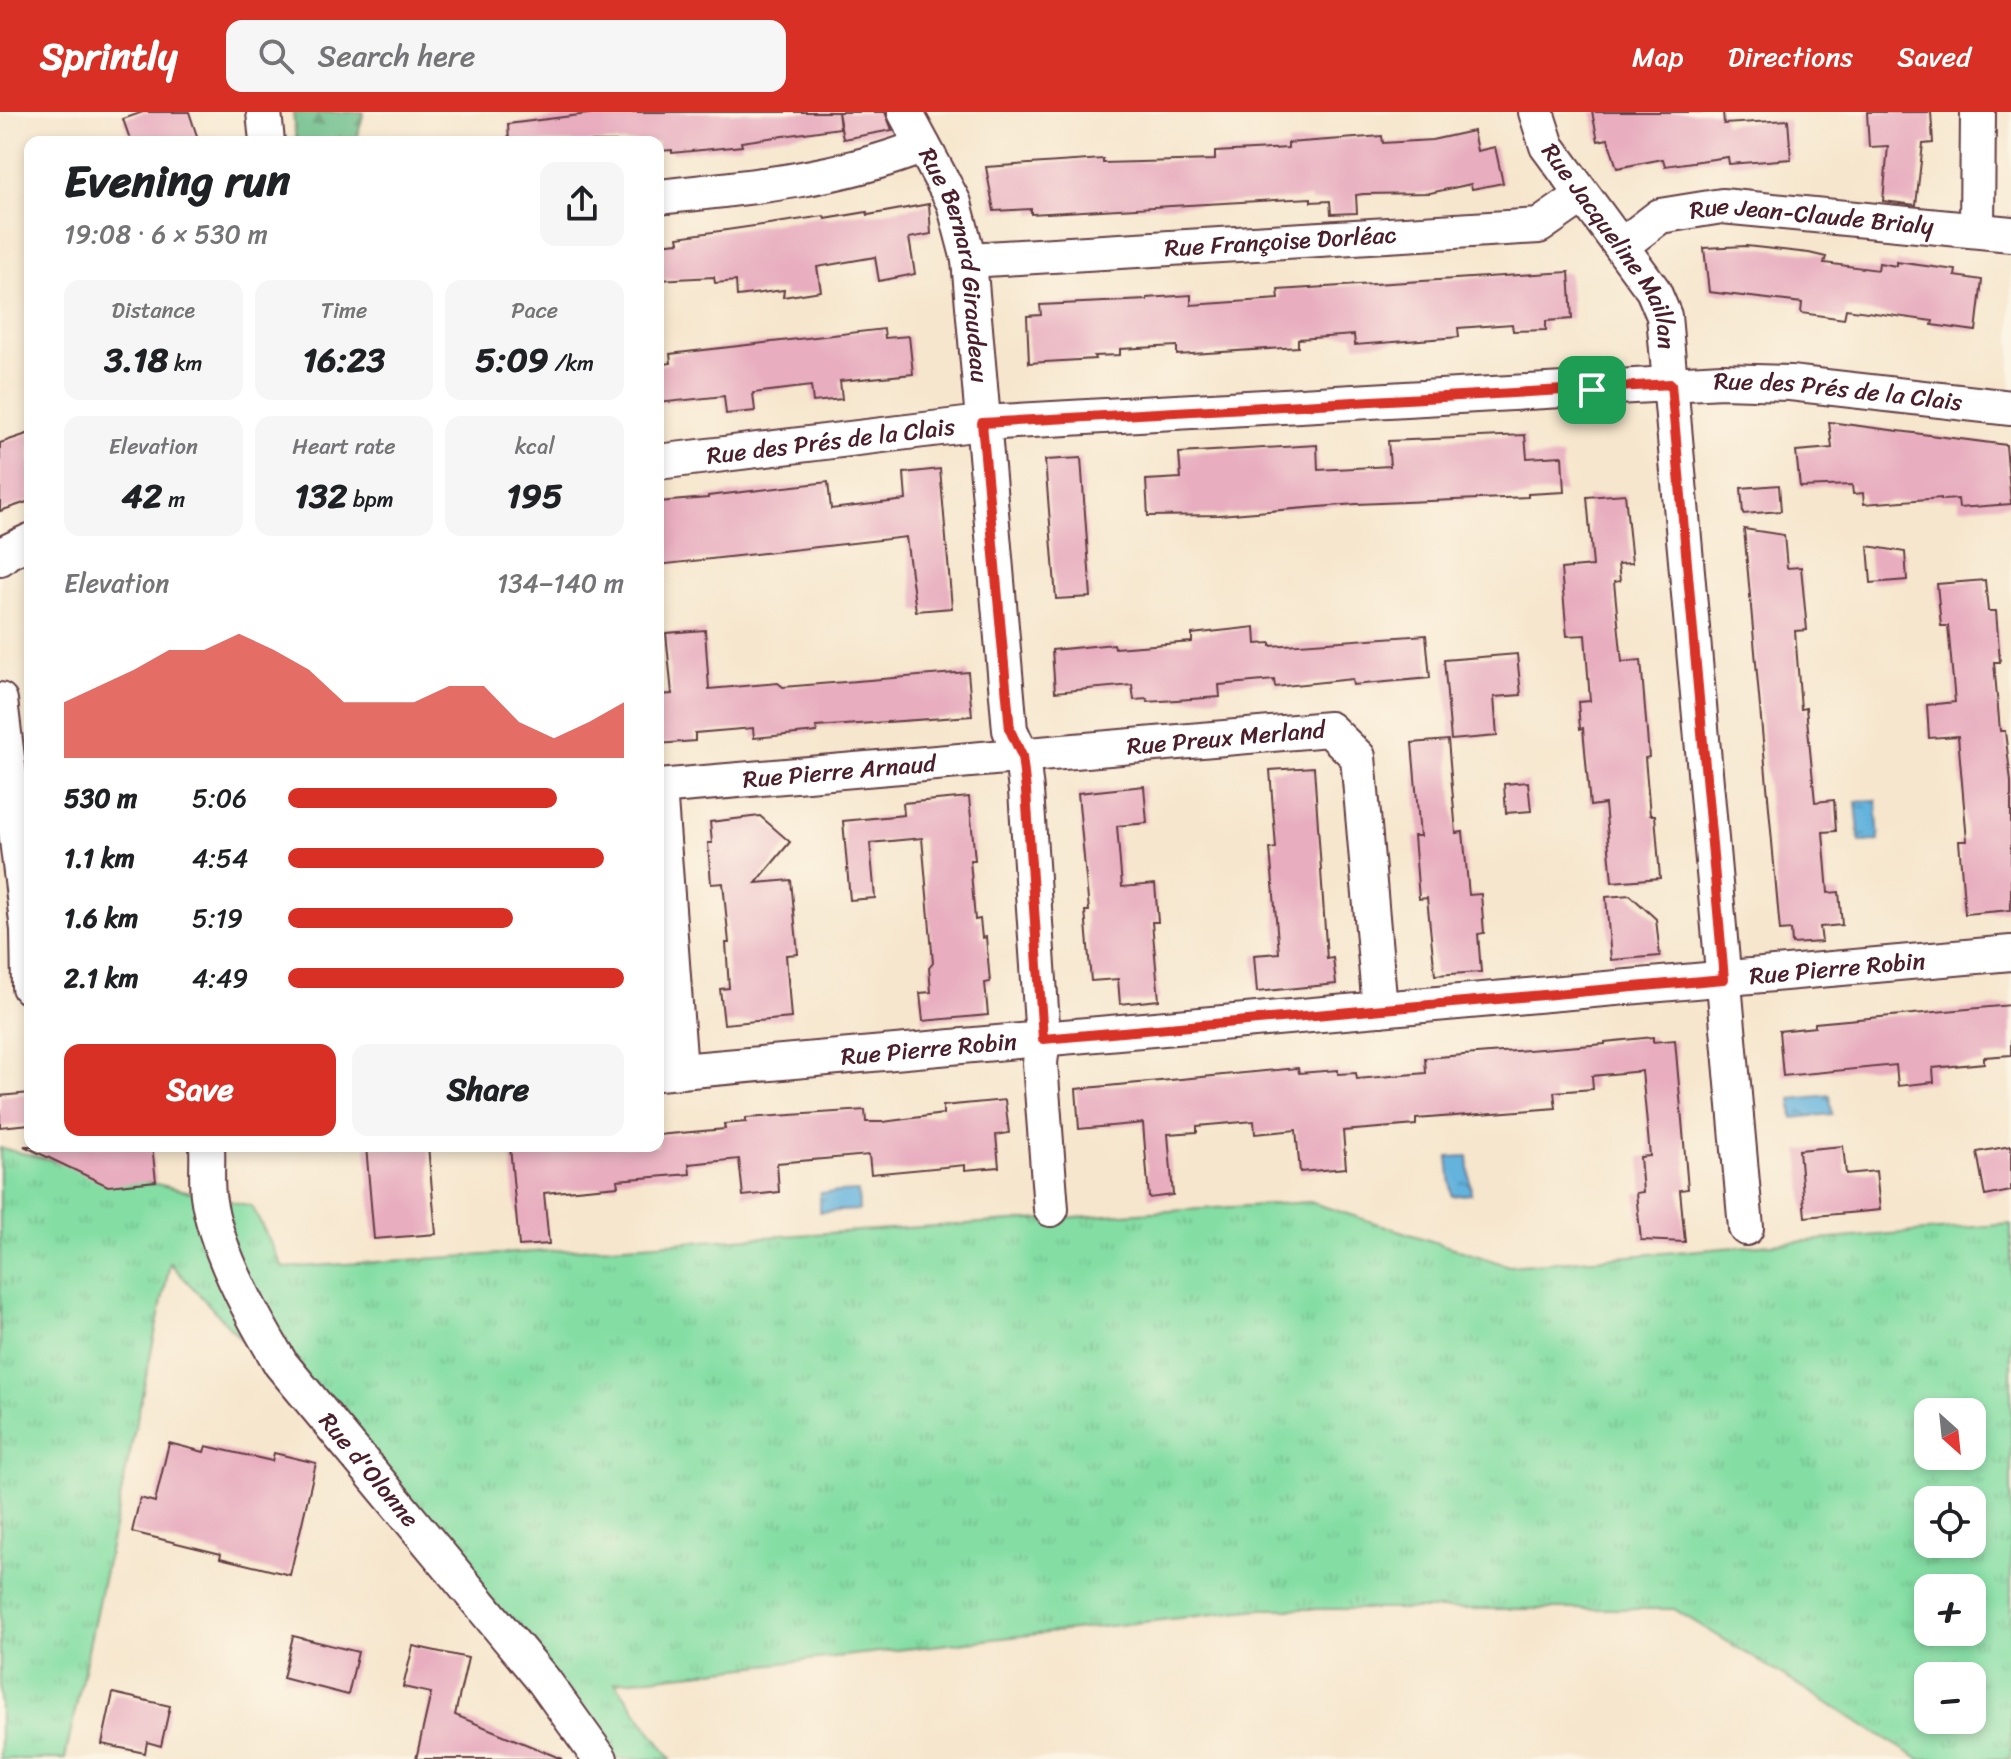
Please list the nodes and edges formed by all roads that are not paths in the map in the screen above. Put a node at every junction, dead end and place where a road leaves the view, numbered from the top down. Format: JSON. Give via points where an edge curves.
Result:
{"nodes":[{"id":1,"x":264,"y":112,"type":"edge"},
{"id":2,"x":905,"y":112,"type":"edge"},
{"id":3,"x":1536,"y":112,"type":"edge"},
{"id":4,"x":1978,"y":112,"type":"edge"},
{"id":5,"x":266,"y":136,"type":"edge"},
{"id":6,"x":923,"y":146,"type":"junction"},
{"id":7,"x":664,"y":196,"type":"edge"},
{"id":8,"x":1582,"y":196,"type":"junction"},
{"id":9,"x":1977,"y":229,"type":"junction"},
{"id":10,"x":2011,"y":234,"type":"edge"},
{"id":11,"x":1621,"y":246,"type":"junction"},
{"id":12,"x":969,"y":260,"type":"junction"},
{"id":13,"x":1671,"y":384,"type":"junction"},
{"id":14,"x":2011,"y":408,"type":"edge"},
{"id":15,"x":982,"y":423,"type":"junction"},
{"id":16,"x":664,"y":461,"type":"edge"},
{"id":17,"x":24,"y":544,"type":"edge"},
{"id":18,"x":0,"y":558,"type":"edge"},
{"id":19,"x":0,"y":700,"type":"edge"},
{"id":20,"x":1022,"y":756,"type":"junction"},
{"id":21,"x":664,"y":786,"type":"edge"},
{"id":22,"x":24,"y":897,"type":"edge"},
{"id":23,"x":664,"y":942,"type":"edge"},
{"id":24,"x":2011,"y":953,"type":"edge"},
{"id":25,"x":1724,"y":979,"type":"junction"},
{"id":26,"x":1380,"y":1009,"type":"junction"},
{"id":27,"x":1043,"y":1039,"type":"junction"},
{"id":28,"x":669,"y":1072,"type":"edge"},
{"id":29,"x":207,"y":1152,"type":"edge"},
{"id":30,"x":1051,"y":1209,"type":"dead end"},
{"id":31,"x":1746,"y":1228,"type":"dead end"},
{"id":32,"x":600,"y":1759,"type":"edge"}],
"edges":[{"from":1,"to":5,"type":"street"},
{"from":2,"to":6,"type":"street","name":"Rue Bernard Giraudeau"},
{"from":3,"to":8,"type":"street","name":"Rue Jacqueline Maillan","via":[[1547,146]]},
{"from":4,"to":9,"type":"street"},
{"from":6,"to":7,"type":"street","via":[[865,166]]},
{"from":6,"to":12,"type":"street","name":"Rue Bernard Giraudeau","via":[[954,203]]},
{"from":8,"to":11,"type":"street","name":"Rue Jacqueline Maillan"},
{"from":8,"to":12,"type":"street","name":"Rue Françoise Dorléac","via":[[1539,226]]},
{"from":9,"to":10,"type":"street","name":"Rue Jean-Claude Brialy"},
{"from":9,"to":11,"type":"street","name":"Rue Jean-Claude Brialy","via":[[1722,206],[1660,216]]},
{"from":11,"to":13,"type":"street","name":"Rue Jacqueline Maillan","via":[[1653,290],[1664,316]]},
{"from":12,"to":15,"type":"street","name":"Rue Bernard Giraudeau"},
{"from":13,"to":14,"type":"street","name":"Rue des Prés de la Clais","via":[[1790,383]]},
{"from":13,"to":15,"type":"street","name":"Rue des Prés de la Clais"},
{"from":13,"to":25,"type":"street","name":"Rue Jacqueline Maillan"},
{"from":15,"to":16,"type":"street","name":"Rue des Prés de la Clais"},
{"from":15,"to":20,"type":"street","name":"Rue Bernard Giraudeau","via":[[1010,730]]},
{"from":17,"to":18,"type":"street"},
{"from":19,"to":22,"type":"street"},
{"from":20,"to":21,"type":"street","name":"Rue Pierre Arnaud"},
{"from":20,"to":26,"type":"street","name":"Rue Preux Merland","via":[[1329,729],[1358,757]]},
{"from":20,"to":27,"type":"street","name":"Rue Bernard Giraudeau"},
{"from":23,"to":28,"type":"street","name":"Rue Pierre Arnaud"},
{"from":24,"to":25,"type":"street","name":"Rue Pierre Robin"},
{"from":25,"to":26,"type":"street","name":"Rue Pierre Robin"},
{"from":25,"to":31,"type":"street","name":"Rue Jacqueline Maillan"},
{"from":26,"to":27,"type":"street","name":"Rue Pierre Robin"},
{"from":27,"to":28,"type":"street","name":"Rue Pierre Robin"},
{"from":27,"to":30,"type":"street","name":"Rue Bernard Giraudeau","via":[[1040,1063]]},
{"from":29,"to":32,"type":"street","name":"Rue d'Olonne","via":[[212,1215],[248,1310],[281,1364],[544,1681]]}]}
